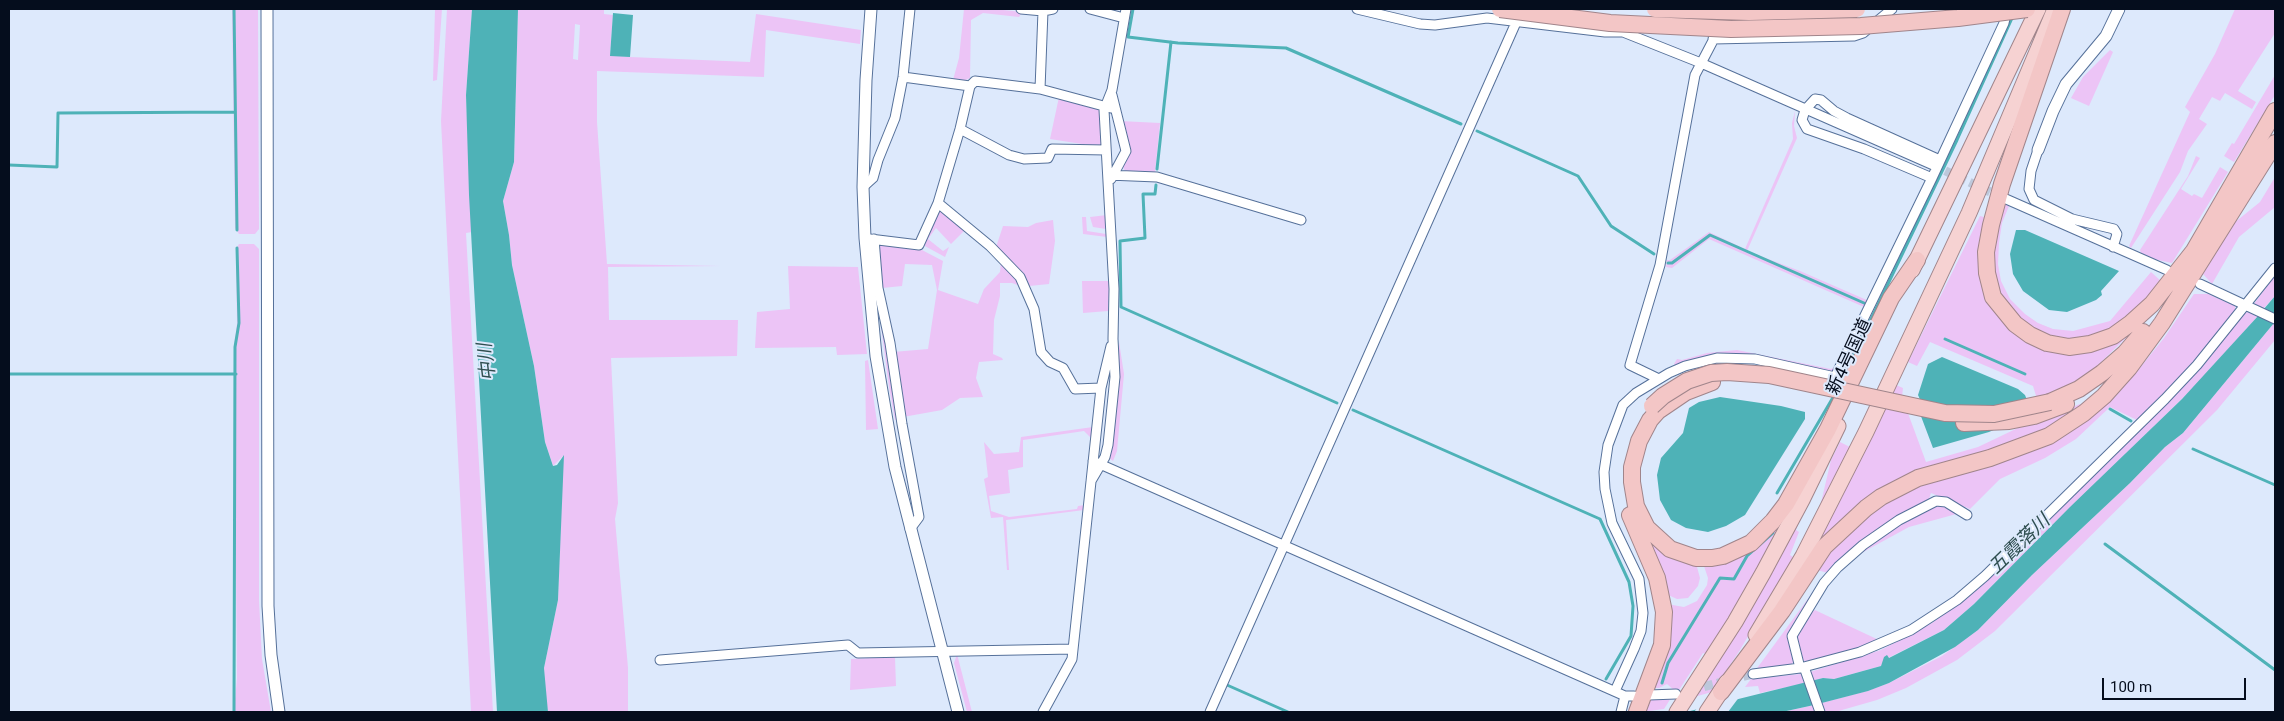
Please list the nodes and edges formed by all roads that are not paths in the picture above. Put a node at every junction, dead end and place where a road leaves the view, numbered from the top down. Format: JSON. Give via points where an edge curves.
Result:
{"nodes":[{"id":1,"x":267,"y":9,"type":"edge"},
{"id":2,"x":871,"y":9,"type":"edge"},
{"id":3,"x":910,"y":9,"type":"edge"},
{"id":4,"x":1021,"y":9,"type":"edge"},
{"id":5,"x":1053,"y":9,"type":"edge"},
{"id":6,"x":1090,"y":9,"type":"edge"},
{"id":7,"x":1357,"y":9,"type":"edge"},
{"id":8,"x":1500,"y":9,"type":"edge"},
{"id":9,"x":1522,"y":9,"type":"edge"},
{"id":10,"x":1655,"y":9,"type":"edge"},
{"id":11,"x":1730,"y":9,"type":"edge"},
{"id":12,"x":1857,"y":9,"type":"edge"},
{"id":13,"x":1892,"y":9,"type":"edge"},
{"id":14,"x":2007,"y":9,"type":"edge"},
{"id":15,"x":2027,"y":9,"type":"edge"},
{"id":16,"x":2038,"y":9,"type":"edge"},
{"id":17,"x":2054,"y":9,"type":"edge"},
{"id":18,"x":2062,"y":9,"type":"edge"},
{"id":19,"x":2119,"y":9,"type":"edge"},
{"id":20,"x":1043,"y":11,"type":"junction"},
{"id":21,"x":1125,"y":13,"type":"edge"},
{"id":22,"x":1516,"y":22,"type":"junction"},
{"id":23,"x":1713,"y":39,"type":"junction"},
{"id":24,"x":1700,"y":63,"type":"junction"},
{"id":25,"x":903,"y":77,"type":"junction"},
{"id":26,"x":970,"y":86,"type":"junction"},
{"id":27,"x":1040,"y":89,"type":"junction"},
{"id":28,"x":1109,"y":108,"type":"junction"},
{"id":29,"x":1805,"y":110,"type":"junction"},
{"id":30,"x":2275,"y":112,"type":"edge"},
{"id":31,"x":960,"y":129,"type":"junction"},
{"id":32,"x":2275,"y":143,"type":"edge"},
{"id":33,"x":1106,"y":150,"type":"junction"},
{"id":34,"x":2038,"y":150,"type":"joint"},
{"id":35,"x":1937,"y":163,"type":"junction"},
{"id":36,"x":1111,"y":175,"type":"junction"},
{"id":37,"x":1932,"y":178,"type":"junction"},
{"id":38,"x":863,"y":187,"type":"junction"},
{"id":39,"x":2006,"y":199,"type":"tunnel mouth"},
{"id":40,"x":938,"y":203,"type":"junction"},
{"id":41,"x":1301,"y":220,"type":"dead end"},
{"id":42,"x":870,"y":239,"type":"junction"},
{"id":43,"x":2114,"y":247,"type":"junction"},
{"id":44,"x":2193,"y":252,"type":"junction"},
{"id":45,"x":1917,"y":260,"type":"junction"},
{"id":46,"x":2275,"y":268,"type":"edge"},
{"id":47,"x":2167,"y":270,"type":"dead end"},
{"id":48,"x":2200,"y":284,"type":"dead end"},
{"id":49,"x":2249,"y":307,"type":"junction"},
{"id":50,"x":2275,"y":319,"type":"edge"},
{"id":51,"x":2150,"y":338,"type":"junction"},
{"id":52,"x":1113,"y":339,"type":"junction"},
{"id":53,"x":1659,"y":379,"type":"junction"},
{"id":54,"x":1101,"y":388,"type":"junction"},
{"id":55,"x":2051,"y":406,"type":"junction"},
{"id":56,"x":1655,"y":409,"type":"junction"},
{"id":57,"x":1097,"y":462,"type":"junction"},
{"id":58,"x":1967,"y":515,"type":"dead end"},
{"id":59,"x":910,"y":529,"type":"junction"},
{"id":60,"x":1285,"y":544,"type":"junction"},
{"id":61,"x":1073,"y":649,"type":"junction"},
{"id":62,"x":941,"y":652,"type":"junction"},
{"id":63,"x":660,"y":660,"type":"dead end"},
{"id":64,"x":1802,"y":667,"type":"junction"},
{"id":65,"x":1753,"y":674,"type":"tunnel mouth"},
{"id":66,"x":1615,"y":691,"type":"junction"},
{"id":67,"x":1721,"y":692,"type":"junction"},
{"id":68,"x":1649,"y":695,"type":"dead end"},
{"id":69,"x":1680,"y":702,"type":"edge"},
{"id":70,"x":1633,"y":704,"type":"edge"},
{"id":71,"x":1820,"y":711,"type":"edge"},
{"id":72,"x":279,"y":712,"type":"edge"},
{"id":73,"x":958,"y":712,"type":"edge"},
{"id":74,"x":1043,"y":712,"type":"edge"},
{"id":75,"x":1210,"y":712,"type":"edge"},
{"id":76,"x":1620,"y":712,"type":"edge"},
{"id":77,"x":1707,"y":712,"type":"edge"}],
"edges":[{"from":1,"to":72,"type":"street","via":[[268,606]]},
{"from":2,"to":38,"type":"street"},
{"from":3,"to":25,"type":"street"},
{"from":4,"to":20,"type":"street"},
{"from":5,"to":20,"type":"street"},
{"from":6,"to":21,"type":"street"},
{"from":7,"to":22,"type":"street","via":[[1435,25],[1479,17]]},
{"from":8,"to":15,"type":"highway","bridge":true,"via":[[1610,22],[1740,29],[1887,24]]},
{"from":9,"to":22,"type":"street"},
{"from":10,"to":12,"type":"highway","bridge":true,"via":[[1749,12]]},
{"from":11,"to":23,"type":"street"},
{"from":13,"to":23,"type":"street","via":[[1863,33],[1854,36]]},
{"from":14,"to":35,"type":"street","via":[[2004,23]]},
{"from":16,"to":45,"type":"highway","name":"新4号国道"},
{"from":17,"to":67,"type":"highway","via":[[1970,213],[1866,432],[1803,556]]},
{"from":18,"to":44,"type":"highway","via":[[1991,225],[1986,252],[1993,297],[2015,324],[2030,335],[2047,343],[2069,347],[2090,344],[2113,336],[2131,323],[2152,304]]},
{"from":19,"to":34,"type":"street","via":[[2106,36],[2066,84]]},
{"from":20,"to":27,"type":"street"},
{"from":21,"to":28,"type":"street"},
{"from":22,"to":24,"type":"street","via":[[1623,32]]},
{"from":22,"to":60,"type":"street"},
{"from":23,"to":24,"type":"street"},
{"from":24,"to":29,"type":"street"},
{"from":24,"to":53,"type":"street","via":[[1690,92],[1660,265],[1630,365]]},
{"from":25,"to":26,"type":"street"},
{"from":25,"to":38,"type":"street","via":[[896,118],[873,178]]},
{"from":26,"to":27,"type":"street","via":[[975,81]]},
{"from":26,"to":31,"type":"street"},
{"from":27,"to":28,"type":"street"},
{"from":28,"to":33,"type":"street"},
{"from":28,"to":36,"type":"street","via":[[1126,151]]},
{"from":29,"to":35,"type":"street"},
{"from":29,"to":35,"type":"street","via":[[1815,99],[1821,100],[1834,111]]},
{"from":29,"to":37,"type":"street","via":[[1802,123],[1807,130],[1864,149]]},
{"from":30,"to":44,"type":"highway"},
{"from":31,"to":33,"type":"street","via":[[1009,155],[1024,159],[1048,158],[1052,149]]},
{"from":31,"to":40,"type":"street"},
{"from":32,"to":51,"type":"highway"},
{"from":33,"to":36,"type":"street"},
{"from":34,"to":43,"type":"street","via":[[2029,189],[2034,200],[2072,219],[2114,229],[2117,234]]},
{"from":35,"to":37,"type":"street"},
{"from":36,"to":41,"type":"street","via":[[1156,177]]},
{"from":36,"to":52,"type":"street"},
{"from":37,"to":53,"type":"street","via":[[1835,377],[1755,359],[1731,357],[1685,366]]},
{"from":38,"to":42,"type":"street"},
{"from":39,"to":43,"type":"street"},
{"from":40,"to":42,"type":"street","via":[[919,245]]},
{"from":40,"to":54,"type":"street","via":[[990,246],[1020,277],[1034,309],[1041,352],[1050,362],[1063,368],[1075,389]]},
{"from":42,"to":59,"type":"street","via":[[876,356],[895,467]]},
{"from":42,"to":59,"type":"street","via":[[919,517]]},
{"from":43,"to":47,"type":"street"},
{"from":44,"to":55,"type":"highway","via":[[2154,317],[2125,353],[2080,389]]},
{"from":45,"to":56,"type":"highway","via":[[1891,298],[1828,428],[1786,504],[1762,534],[1738,551],[1712,558],[1684,555],[1656,539],[1640,516],[1633,495],[1632,467],[1639,441]]},
{"from":45,"to":69,"type":"highway","name":"新4号国道","via":[[1798,508],[1735,622]]},
{"from":46,"to":49,"type":"street"},
{"from":48,"to":49,"type":"street"},
{"from":49,"to":50,"type":"street"},
{"from":49,"to":64,"type":"street","via":[[2165,399],[1972,589],[1938,615],[1911,630],[1860,652]]},
{"from":51,"to":55,"type":"highway","via":[[2116,372],[2093,388]]},
{"from":51,"to":67,"type":"highway","via":[[2104,396],[2068,425],[2028,445],[1918,478],[1866,508],[1824,548]]},
{"from":52,"to":54,"type":"street"},
{"from":52,"to":57,"type":"street","via":[[1116,377],[1108,445]]},
{"from":53,"to":66,"type":"street","via":[[1623,405],[1606,457],[1607,506],[1618,537],[1634,565],[1642,594],[1641,631]]},
{"from":54,"to":57,"type":"street"},
{"from":55,"to":56,"type":"highway","bridge":true,"via":[[1994,414],[1945,413],[1768,375],[1728,372],[1687,381],[1668,392]]},
{"from":56,"to":70,"type":"highway","via":[[1633,432],[1627,448],[1624,477],[1628,509],[1657,578],[1664,612],[1662,645]]},
{"from":57,"to":60,"type":"street"},
{"from":57,"to":61,"type":"street","via":[[1091,481]]},
{"from":58,"to":64,"type":"street","via":[[1946,502],[1936,501],[1918,508],[1838,567],[1824,583],[1792,636]]},
{"from":59,"to":62,"type":"street"},
{"from":60,"to":66,"type":"street"},
{"from":60,"to":75,"type":"street"},
{"from":61,"to":62,"type":"street"},
{"from":61,"to":74,"type":"street","via":[[1072,658]]},
{"from":62,"to":63,"type":"street","via":[[858,652],[848,645]]},
{"from":62,"to":73,"type":"street"},
{"from":64,"to":65,"type":"street"},
{"from":64,"to":71,"type":"street"},
{"from":66,"to":70,"type":"street"},
{"from":67,"to":77,"type":"highway"},
{"from":68,"to":69,"type":"street"},
{"from":70,"to":76,"type":"street"}]}
